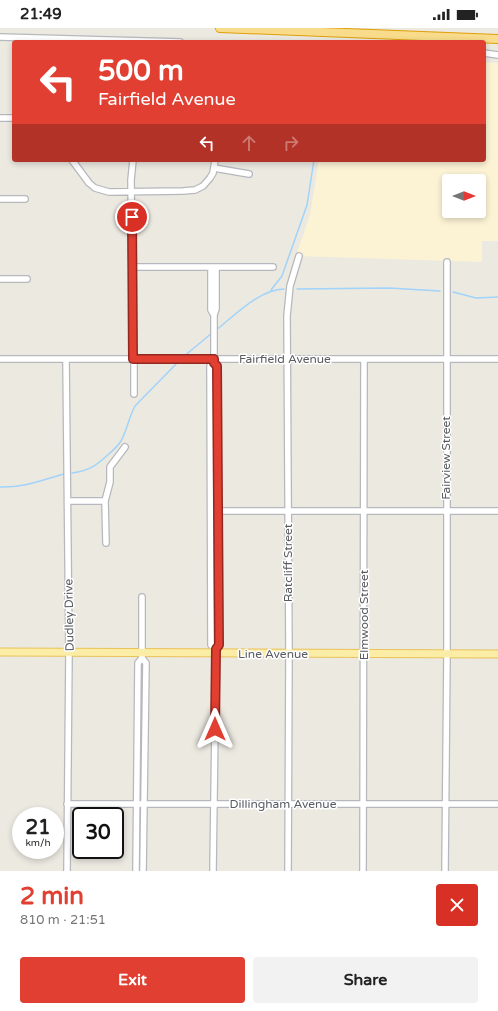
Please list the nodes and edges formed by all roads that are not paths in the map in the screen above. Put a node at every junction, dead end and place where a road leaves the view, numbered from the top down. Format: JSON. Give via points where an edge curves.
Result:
{"nodes":[{"id":1,"x":220,"y":28,"type":"edge"},
{"id":2,"x":0,"y":37,"type":"edge"},
{"id":3,"x":95,"y":40,"type":"edge"},
{"id":4,"x":498,"y":40,"type":"edge"},
{"id":5,"x":486,"y":53,"type":"edge"},
{"id":6,"x":498,"y":55,"type":"edge"},
{"id":7,"x":0,"y":118,"type":"edge"},
{"id":8,"x":12,"y":118,"type":"edge"},
{"id":9,"x":73,"y":162,"type":"edge"},
{"id":10,"x":133,"y":162,"type":"edge"},
{"id":11,"x":215,"y":162,"type":"edge"},
{"id":12,"x":214,"y":168,"type":"junction"},
{"id":13,"x":249,"y":174,"type":"dead end"},
{"id":14,"x":131,"y":191,"type":"junction"},
{"id":15,"x":0,"y":199,"type":"edge"},
{"id":16,"x":25,"y":199,"type":"dead end"},
{"id":17,"x":300,"y":256,"type":"dead end"},
{"id":18,"x":447,"y":262,"type":"dead end"},
{"id":19,"x":132,"y":267,"type":"junction"},
{"id":20,"x":214,"y":267,"type":"junction"},
{"id":21,"x":273,"y":267,"type":"dead end"},
{"id":22,"x":0,"y":279,"type":"edge"},
{"id":23,"x":27,"y":279,"type":"dead end"},
{"id":24,"x":0,"y":359,"type":"edge"},
{"id":25,"x":66,"y":359,"type":"junction"},
{"id":26,"x":133,"y":359,"type":"junction"},
{"id":27,"x":287,"y":359,"type":"junction"},
{"id":28,"x":364,"y":359,"type":"junction"},
{"id":29,"x":446,"y":359,"type":"junction"},
{"id":30,"x":498,"y":359,"type":"edge"},
{"id":31,"x":214,"y":361,"type":"junction"},
{"id":32,"x":134,"y":394,"type":"dead end"},
{"id":33,"x":210,"y":433,"type":"junction"},
{"id":34,"x":218,"y":433,"type":"junction"},
{"id":35,"x":125,"y":447,"type":"dead end"},
{"id":36,"x":68,"y":501,"type":"junction"},
{"id":37,"x":105,"y":501,"type":"junction"},
{"id":38,"x":211,"y":511,"type":"junction"},
{"id":39,"x":218,"y":511,"type":"junction"},
{"id":40,"x":288,"y":511,"type":"junction"},
{"id":41,"x":364,"y":511,"type":"junction"},
{"id":42,"x":498,"y":511,"type":"edge"},
{"id":43,"x":446,"y":512,"type":"junction"},
{"id":44,"x":106,"y":543,"type":"dead end"},
{"id":45,"x":211,"y":583,"type":"junction"},
{"id":46,"x":219,"y":583,"type":"junction"},
{"id":47,"x":142,"y":597,"type":"dead end"},
{"id":48,"x":216,"y":651,"type":"junction"},
{"id":49,"x":0,"y":652,"type":"edge"},
{"id":50,"x":69,"y":652,"type":"junction"},
{"id":51,"x":289,"y":654,"type":"junction"},
{"id":52,"x":364,"y":654,"type":"junction"},
{"id":53,"x":447,"y":654,"type":"junction"},
{"id":54,"x":498,"y":654,"type":"edge"},
{"id":55,"x":142,"y":655,"type":"junction"},
{"id":56,"x":67,"y":804,"type":"junction"},
{"id":57,"x":136,"y":804,"type":"junction"},
{"id":58,"x":144,"y":804,"type":"junction"},
{"id":59,"x":214,"y":804,"type":"junction"},
{"id":60,"x":289,"y":804,"type":"junction"},
{"id":61,"x":363,"y":804,"type":"junction"},
{"id":62,"x":445,"y":804,"type":"junction"},
{"id":63,"x":498,"y":804,"type":"edge"},
{"id":64,"x":67,"y":871,"type":"edge"},
{"id":65,"x":136,"y":871,"type":"edge"},
{"id":66,"x":143,"y":871,"type":"edge"},
{"id":67,"x":213,"y":871,"type":"edge"},
{"id":68,"x":288,"y":871,"type":"edge"},
{"id":69,"x":363,"y":871,"type":"edge"},
{"id":70,"x":445,"y":871,"type":"edge"}],
"edges":[{"from":1,"to":4,"type":"highway","via":[[458,36]]},
{"from":2,"to":3,"type":"street"},
{"from":5,"to":6,"type":"street"},
{"from":7,"to":8,"type":"street"},
{"from":9,"to":14,"type":"street","via":[[95,188],[109,192]]},
{"from":10,"to":14,"type":"street"},
{"from":11,"to":12,"type":"street"},
{"from":12,"to":13,"type":"street"},
{"from":12,"to":14,"type":"street","via":[[207,182],[195,190]]},
{"from":14,"to":19,"type":"street"},
{"from":15,"to":16,"type":"street"},
{"from":17,"to":27,"type":"street","name":"Ratcliff Street","via":[[290,286]]},
{"from":18,"to":29,"type":"street","name":"Fairview Street"},
{"from":19,"to":20,"type":"street"},
{"from":19,"to":26,"type":"street"},
{"from":20,"to":21,"type":"street"},
{"from":20,"to":31,"type":"street"},
{"from":22,"to":23,"type":"street"},
{"from":24,"to":25,"type":"street","name":"Fairfield Avenue"},
{"from":25,"to":26,"type":"street","name":"Fairfield Avenue"},
{"from":25,"to":36,"type":"street","name":"Dudley Drive"},
{"from":26,"to":31,"type":"street","name":"Fairfield Avenue"},
{"from":26,"to":32,"type":"street"},
{"from":27,"to":28,"type":"street","name":"Fairfield Avenue"},
{"from":27,"to":31,"type":"street","name":"Fairfield Avenue"},
{"from":27,"to":40,"type":"street","name":"Ratcliff Street"},
{"from":28,"to":29,"type":"street","name":"Fairfield Avenue"},
{"from":28,"to":41,"type":"street","name":"Elmwood Street"},
{"from":29,"to":30,"type":"street","name":"Fairfield Avenue"},
{"from":29,"to":43,"type":"street","name":"Fairview Street"},
{"from":31,"to":33,"type":"street","via":[[210,366]]},
{"from":31,"to":34,"type":"street","via":[[217,366]]},
{"from":33,"to":34,"type":"street"},
{"from":33,"to":38,"type":"street"},
{"from":34,"to":39,"type":"street"},
{"from":35,"to":37,"type":"street","via":[[110,466],[110,482]]},
{"from":36,"to":37,"type":"street"},
{"from":36,"to":50,"type":"street","name":"Dudley Drive"},
{"from":37,"to":44,"type":"street"},
{"from":38,"to":39,"type":"street"},
{"from":38,"to":45,"type":"street"},
{"from":39,"to":40,"type":"street"},
{"from":39,"to":46,"type":"street"},
{"from":40,"to":41,"type":"street"},
{"from":40,"to":51,"type":"street","name":"Ratcliff Street"},
{"from":41,"to":43,"type":"street"},
{"from":41,"to":52,"type":"street","name":"Elmwood Street"},
{"from":42,"to":43,"type":"street"},
{"from":43,"to":53,"type":"street","name":"Fairview Street"},
{"from":45,"to":46,"type":"street"},
{"from":45,"to":48,"type":"street","via":[[211,645]]},
{"from":46,"to":48,"type":"street","via":[[219,645]]},
{"from":47,"to":55,"type":"street"},
{"from":48,"to":51,"type":"main road","name":"Line Avenue"},
{"from":48,"to":55,"type":"main road","name":"Line Avenue"},
{"from":48,"to":59,"type":"street"},
{"from":49,"to":50,"type":"main road","name":"Line Avenue"},
{"from":50,"to":55,"type":"main road","name":"Line Avenue"},
{"from":50,"to":56,"type":"street","name":"Dudley Drive"},
{"from":51,"to":52,"type":"main road","name":"Line Avenue"},
{"from":51,"to":60,"type":"street","name":"Ratcliff Street"},
{"from":52,"to":53,"type":"main road","name":"Line Avenue"},
{"from":52,"to":61,"type":"street","name":"Elmwood Street"},
{"from":53,"to":54,"type":"main road","name":"Line Avenue"},
{"from":53,"to":62,"type":"street","name":"Fairview Street"},
{"from":55,"to":57,"type":"street","via":[[138,663]]},
{"from":55,"to":58,"type":"street","via":[[146,663]]},
{"from":56,"to":57,"type":"street","name":"Dillingham Avenue"},
{"from":56,"to":64,"type":"street","name":"Dudley Drive"},
{"from":57,"to":58,"type":"street","name":"Dillingham Avenue"},
{"from":57,"to":65,"type":"street"},
{"from":58,"to":59,"type":"street","name":"Dillingham Avenue"},
{"from":58,"to":66,"type":"street"},
{"from":59,"to":60,"type":"street","name":"Dillingham Avenue"},
{"from":59,"to":67,"type":"street"},
{"from":60,"to":61,"type":"street","name":"Dillingham Avenue"},
{"from":60,"to":68,"type":"street","name":"Ratcliff Street"},
{"from":61,"to":62,"type":"street","name":"Dillingham Avenue"},
{"from":61,"to":69,"type":"street","name":"Elmwood Street"},
{"from":62,"to":63,"type":"street","name":"Dillingham Avenue"},
{"from":62,"to":70,"type":"street","name":"Fairview Street"}]}
